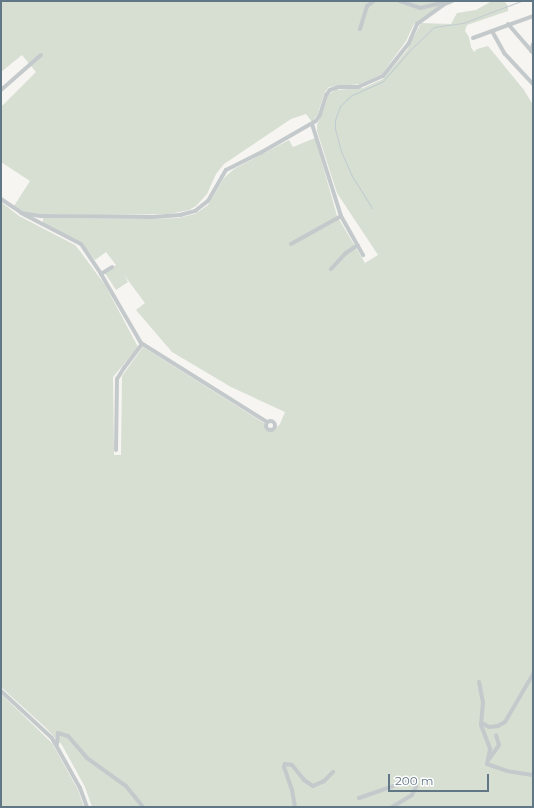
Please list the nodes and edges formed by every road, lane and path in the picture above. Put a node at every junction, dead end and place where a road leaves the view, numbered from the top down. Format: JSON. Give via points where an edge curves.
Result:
{"nodes":[{"id":1,"x":374,"y":1,"type":"edge"},
{"id":2,"x":400,"y":1,"type":"edge"},
{"id":3,"x":451,"y":1,"type":"edge"},
{"id":4,"x":533,"y":16,"type":"edge"},
{"id":5,"x":508,"y":24,"type":"junction"},
{"id":6,"x":360,"y":29,"type":"dead end"},
{"id":7,"x":492,"y":31,"type":"junction"},
{"id":8,"x":473,"y":38,"type":"dead end"},
{"id":9,"x":533,"y":44,"type":"edge"},
{"id":10,"x":532,"y":52,"type":"edge"},
{"id":11,"x":41,"y":55,"type":"dead end"},
{"id":12,"x":533,"y":84,"type":"edge"},
{"id":13,"x":1,"y":90,"type":"edge"},
{"id":14,"x":312,"y":124,"type":"junction"},
{"id":15,"x":1,"y":199,"type":"edge"},
{"id":16,"x":20,"y":213,"type":"junction"},
{"id":17,"x":341,"y":216,"type":"junction"},
{"id":18,"x":292,"y":244,"type":"dead end"},
{"id":19,"x":358,"y":245,"type":"junction"},
{"id":20,"x":363,"y":255,"type":"dead end"},
{"id":21,"x":112,"y":267,"type":"dead end"},
{"id":22,"x":330,"y":269,"type":"dead end"},
{"id":23,"x":101,"y":274,"type":"junction"},
{"id":24,"x":142,"y":344,"type":"junction"},
{"id":25,"x":267,"y":422,"type":"dead end"},
{"id":26,"x":116,"y":450,"type":"dead end"},
{"id":27,"x":533,"y":674,"type":"edge"},
{"id":28,"x":479,"y":682,"type":"dead end"},
{"id":29,"x":1,"y":691,"type":"edge"},
{"id":30,"x":481,"y":720,"type":"junction"},
{"id":31,"x":496,"y":735,"type":"dead end"},
{"id":32,"x":57,"y":744,"type":"junction"},
{"id":33,"x":486,"y":762,"type":"junction"},
{"id":34,"x":333,"y":772,"type":"dead end"},
{"id":35,"x":533,"y":775,"type":"edge"},
{"id":36,"x":360,"y":798,"type":"dead end"},
{"id":37,"x":87,"y":807,"type":"edge"},
{"id":38,"x":142,"y":807,"type":"edge"},
{"id":39,"x":296,"y":807,"type":"edge"},
{"id":40,"x":392,"y":807,"type":"edge"}],
"edges":[{"from":1,"to":6,"type":"street","via":[[367,6]]},
{"from":2,"to":3,"type":"street","via":[[420,8]]},
{"from":3,"to":14,"type":"street","via":[[417,24],[409,43],[383,76],[358,87],[339,87],[329,91],[320,115]]},
{"from":4,"to":5,"type":"street"},
{"from":5,"to":7,"type":"street"},
{"from":5,"to":10,"type":"street"},
{"from":7,"to":8,"type":"street"},
{"from":7,"to":12,"type":"street","via":[[505,54]]},
{"from":9,"to":10,"type":"street"},
{"from":11,"to":13,"type":"street"},
{"from":14,"to":16,"type":"street","via":[[226,170],[205,205],[190,213],[174,216],[118,217],[34,216]]},
{"from":14,"to":17,"type":"street"},
{"from":15,"to":16,"type":"street"},
{"from":16,"to":23,"type":"street","via":[[80,244]]},
{"from":17,"to":18,"type":"street"},
{"from":17,"to":19,"type":"street"},
{"from":19,"to":20,"type":"street"},
{"from":19,"to":22,"type":"street"},
{"from":21,"to":23,"type":"street"},
{"from":23,"to":24,"type":"street"},
{"from":24,"to":25,"type":"street"},
{"from":24,"to":26,"type":"street","via":[[117,379]]},
{"from":27,"to":30,"type":"street","via":[[505,722],[490,727],[484,726]]},
{"from":28,"to":30,"type":"street","via":[[483,702]]},
{"from":29,"to":32,"type":"street"},
{"from":30,"to":33,"type":"street","via":[[490,745]]},
{"from":31,"to":33,"type":"street","via":[[499,745]]},
{"from":32,"to":37,"type":"street"},
{"from":32,"to":38,"type":"street","via":[[58,733],[68,736],[87,758],[126,786]]},
{"from":33,"to":35,"type":"street","via":[[493,767]]},
{"from":34,"to":39,"type":"street","via":[[314,786],[304,780],[292,765],[285,764]]},
{"from":36,"to":40,"type":"street","via":[[405,782],[414,782],[416,787],[412,795]]}]}
